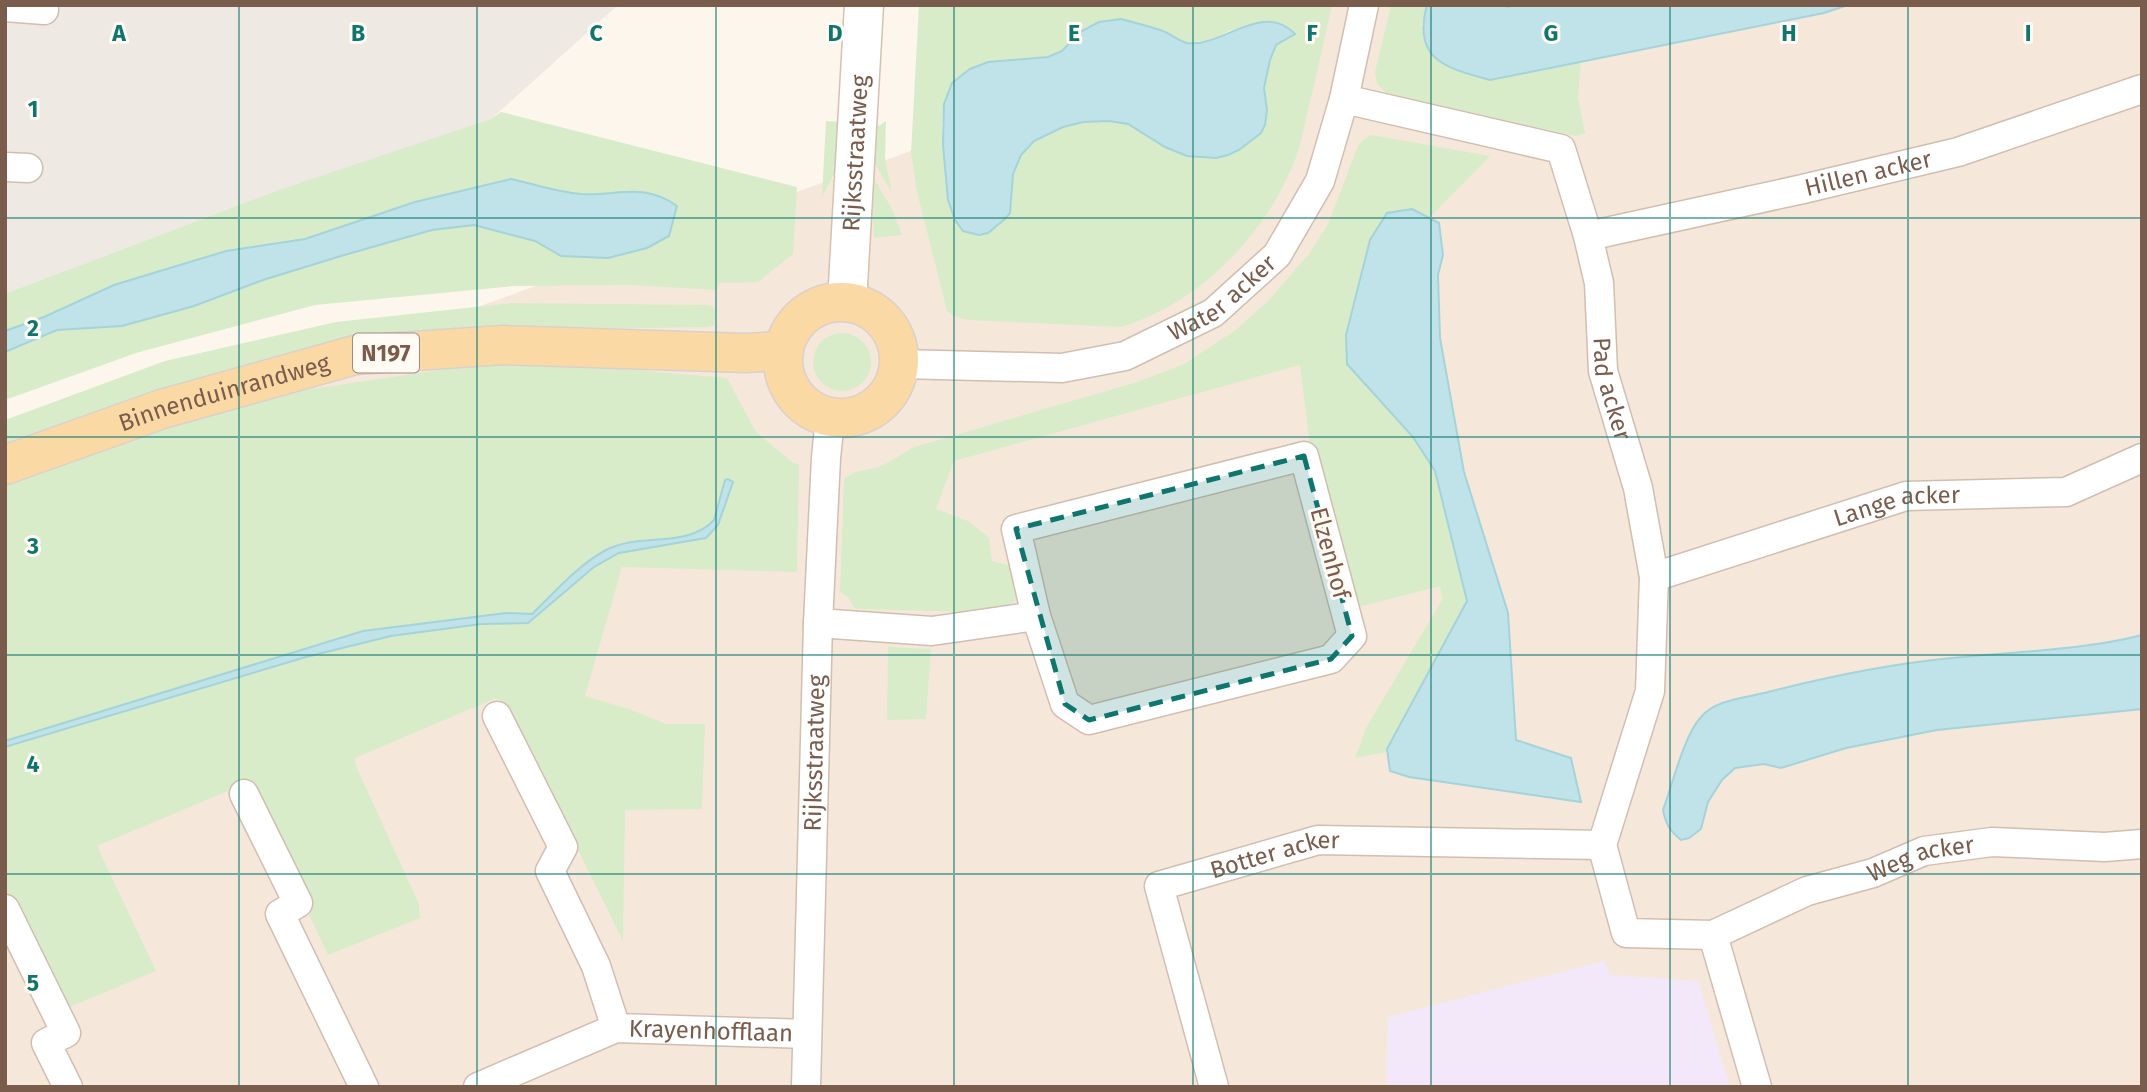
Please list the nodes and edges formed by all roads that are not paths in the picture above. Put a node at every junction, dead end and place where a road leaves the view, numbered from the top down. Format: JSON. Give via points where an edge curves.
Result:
{"nodes":[{"id":1,"x":864,"y":5,"type":"edge"},
{"id":2,"x":1364,"y":5,"type":"edge"},
{"id":3,"x":5,"y":7,"type":"edge"},
{"id":4,"x":44,"y":10,"type":"dead end"},
{"id":5,"x":2142,"y":89,"type":"edge"},
{"id":6,"x":1344,"y":99,"type":"junction"},
{"id":7,"x":1588,"y":236,"type":"junction"},
{"id":8,"x":847,"y":302,"type":"junction"},
{"id":9,"x":784,"y":351,"type":"junction"},
{"id":10,"x":900,"y":364,"type":"junction"},
{"id":11,"x":830,"y":418,"type":"junction"},
{"id":12,"x":2142,"y":458,"type":"edge"},
{"id":13,"x":5,"y":465,"type":"edge"},
{"id":14,"x":1654,"y":578,"type":"junction"},
{"id":15,"x":1036,"y":616,"type":"junction"},
{"id":16,"x":818,"y":623,"type":"junction"},
{"id":17,"x":497,"y":716,"type":"dead end"},
{"id":18,"x":244,"y":794,"type":"dead end"},
{"id":19,"x":2142,"y":844,"type":"edge"},
{"id":20,"x":1602,"y":845,"type":"junction"},
{"id":21,"x":5,"y":909,"type":"edge"},
{"id":22,"x":1713,"y":935,"type":"junction"},
{"id":23,"x":616,"y":1028,"type":"junction"},
{"id":24,"x":807,"y":1034,"type":"junction"},
{"id":25,"x":68,"y":1087,"type":"edge"},
{"id":26,"x":363,"y":1087,"type":"edge"},
{"id":27,"x":478,"y":1087,"type":"edge"},
{"id":28,"x":806,"y":1087,"type":"edge"},
{"id":29,"x":1214,"y":1087,"type":"edge"},
{"id":30,"x":1757,"y":1087,"type":"edge"}],
"edges":[{"from":1,"to":8,"type":"main road","name":"Rijksstraatweg"},
{"from":2,"to":6,"type":"street","name":"Water acker"},
{"from":3,"to":4,"type":"street"},
{"from":5,"to":7,"type":"street","name":"Hillen acker","via":[[1958,152]]},
{"from":6,"to":7,"type":"street","name":"Pad acker","via":[[1561,149]]},
{"from":6,"to":10,"type":"street","name":"Water acker","via":[[1320,181],[1277,256],[1213,313],[1125,356],[1062,368]]},
{"from":7,"to":14,"type":"street","name":"Pad acker","via":[[1599,283],[1603,371],[1638,488]]},
{"from":8,"to":9,"type":"main road","via":[[805,314]]},
{"from":8,"to":10,"type":"main road","via":[[880,316],[898,346]]},
{"from":9,"to":11,"type":"main road","via":[[790,388],[807,407]]},
{"from":9,"to":13,"type":"main road","name":"Binnenduinrandweg","number":"N197","via":[[503,345],[355,355],[162,409]]},
{"from":10,"to":11,"type":"main road","via":[[893,388],[877,407],[855,417]]},
{"from":11,"to":16,"type":"street","name":"Rijksstraatweg"},
{"from":12,"to":14,"type":"street","name":"Lange acker","via":[[2066,492],[1906,496]]},
{"from":14,"to":20,"type":"street","name":"Pad acker","via":[[1650,691]]},
{"from":15,"to":15,"type":"street","name":"Elzenhof","via":[[1065,704],[1089,720],[1331,659],[1352,636],[1304,456],[1016,529]]},
{"from":15,"to":16,"type":"street","via":[[932,631]]},
{"from":16,"to":24,"type":"street","name":"Rijksstraatweg"},
{"from":17,"to":23,"type":"street","name":"Krayenhofflaan","via":[[563,847],[550,871],[596,966]]},
{"from":18,"to":26,"type":"street","via":[[298,902],[279,914]]},
{"from":19,"to":22,"type":"street","name":"Weg acker","via":[[1992,842],[1924,851],[1873,873],[1807,891]]},
{"from":20,"to":22,"type":"street","name":"Weg acker","via":[[1626,933]]},
{"from":20,"to":29,"type":"street","name":"Botter acker","via":[[1318,840],[1159,886]]},
{"from":21,"to":25,"type":"street","via":[[66,1033],[46,1043]]},
{"from":22,"to":30,"type":"street"},
{"from":23,"to":24,"type":"street","name":"Krayenhofflaan"},
{"from":23,"to":27,"type":"street","name":"Krayenhofflaan"},
{"from":24,"to":28,"type":"street","name":"Rijksstraatweg"}]}
